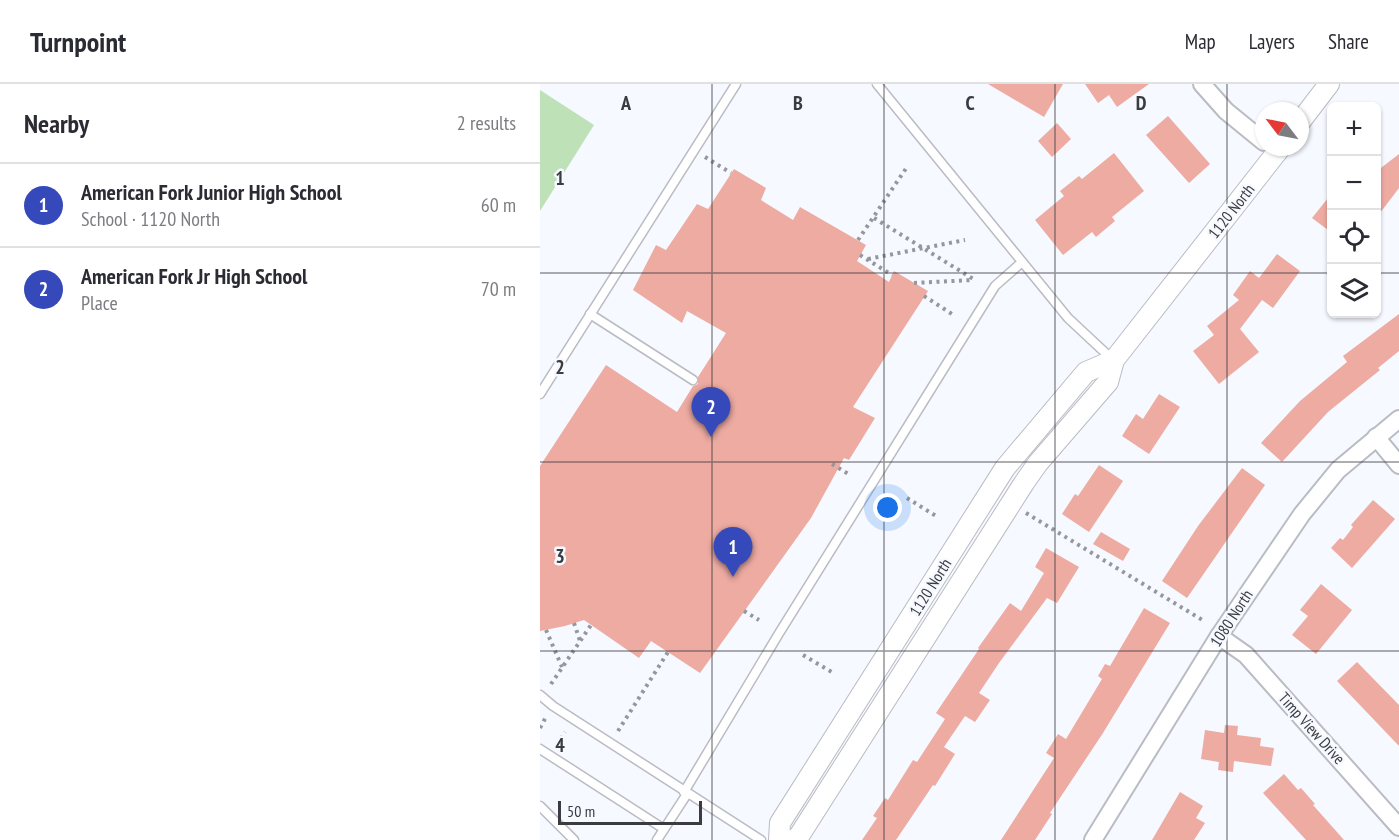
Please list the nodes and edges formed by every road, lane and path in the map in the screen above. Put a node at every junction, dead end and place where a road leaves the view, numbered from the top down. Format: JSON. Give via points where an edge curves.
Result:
{"nodes":[{"id":1,"x":736,"y":84,"type":"edge"},
{"id":2,"x":877,"y":84,"type":"edge"},
{"id":3,"x":1202,"y":84,"type":"edge"},
{"id":4,"x":1329,"y":84,"type":"edge"},
{"id":5,"x":1309,"y":110,"type":"edge"},
{"id":6,"x":1255,"y":133,"type":"edge"},
{"id":7,"x":705,"y":156,"type":"dead end"},
{"id":8,"x":1266,"y":156,"type":"edge"},
{"id":9,"x":907,"y":167,"type":"dead end"},
{"id":10,"x":732,"y":173,"type":"dead end"},
{"id":11,"x":874,"y":218,"type":"junction"},
{"id":12,"x":858,"y":240,"type":"dead end"},
{"id":13,"x":965,"y":240,"type":"dead end"},
{"id":14,"x":923,"y":248,"type":"junction"},
{"id":15,"x":860,"y":255,"type":"dead end"},
{"id":16,"x":868,"y":259,"type":"junction"},
{"id":17,"x":1023,"y":262,"type":"junction"},
{"id":18,"x":892,"y":274,"type":"dead end"},
{"id":19,"x":914,"y":283,"type":"dead end"},
{"id":20,"x":924,"y":296,"type":"dead end"},
{"id":21,"x":590,"y":314,"type":"junction"},
{"id":22,"x":952,"y":314,"type":"dead end"},
{"id":23,"x":1114,"y":360,"type":"junction"},
{"id":24,"x":693,"y":380,"type":"dead end"},
{"id":25,"x":540,"y":394,"type":"edge"},
{"id":26,"x":1399,"y":419,"type":"edge"},
{"id":27,"x":1376,"y":437,"type":"junction"},
{"id":28,"x":832,"y":464,"type":"dead end"},
{"id":29,"x":1399,"y":465,"type":"edge"},
{"id":30,"x":850,"y":475,"type":"dead end"},
{"id":31,"x":907,"y":498,"type":"dead end"},
{"id":32,"x":1020,"y":510,"type":"dead end"},
{"id":33,"x":936,"y":516,"type":"dead end"},
{"id":34,"x":744,"y":611,"type":"dead end"},
{"id":35,"x":759,"y":620,"type":"dead end"},
{"id":36,"x":1204,"y":621,"type":"dead end"},
{"id":37,"x":574,"y":623,"type":"dead end"},
{"id":38,"x":591,"y":625,"type":"dead end"},
{"id":39,"x":546,"y":630,"type":"dead end"},
{"id":40,"x":1219,"y":636,"type":"junction"},
{"id":41,"x":580,"y":641,"type":"junction"},
{"id":42,"x":668,"y":652,"type":"dead end"},
{"id":43,"x":803,"y":655,"type":"dead end"},
{"id":44,"x":562,"y":668,"type":"junction"},
{"id":45,"x":835,"y":674,"type":"dead end"},
{"id":46,"x":551,"y":684,"type":"dead end"},
{"id":47,"x":540,"y":695,"type":"edge"},
{"id":48,"x":540,"y":716,"type":"edge"},
{"id":49,"x":555,"y":726,"type":"dead end"},
{"id":50,"x":540,"y":728,"type":"edge"},
{"id":51,"x":618,"y":731,"type":"dead end"},
{"id":52,"x":575,"y":738,"type":"dead end"},
{"id":53,"x":540,"y":748,"type":"edge"},
{"id":54,"x":686,"y":793,"type":"junction"},
{"id":55,"x":540,"y":806,"type":"edge"},
{"id":56,"x":1399,"y":827,"type":"edge"},
{"id":57,"x":664,"y":829,"type":"junction"},
{"id":58,"x":574,"y":840,"type":"edge"},
{"id":59,"x":657,"y":840,"type":"edge"},
{"id":60,"x":760,"y":840,"type":"edge"},
{"id":61,"x":779,"y":840,"type":"edge"},
{"id":62,"x":793,"y":840,"type":"edge"},
{"id":63,"x":1093,"y":840,"type":"edge"}],
"edges":[{"from":1,"to":21,"type":"lane"},
{"from":2,"to":17,"type":"lane"},
{"from":3,"to":6,"type":"street"},
{"from":4,"to":5,"type":"street"},
{"from":7,"to":10,"type":"path"},
{"from":8,"to":23,"type":"street","name":"1120 North"},
{"from":9,"to":11,"type":"path"},
{"from":11,"to":12,"type":"path"},
{"from":11,"to":14,"type":"path"},
{"from":13,"to":14,"type":"path"},
{"from":14,"to":16,"type":"path"},
{"from":14,"to":19,"type":"path","via":[[975,280]]},
{"from":15,"to":16,"type":"path"},
{"from":16,"to":18,"type":"path"},
{"from":17,"to":23,"type":"lane","via":[[1070,320]]},
{"from":17,"to":54,"type":"lane","via":[[995,286],[778,635]]},
{"from":20,"to":22,"type":"path"},
{"from":21,"to":24,"type":"lane"},
{"from":21,"to":25,"type":"lane"},
{"from":23,"to":61,"type":"street","name":"1120 North","via":[[1086,372],[1005,468],[780,823]]},
{"from":23,"to":62,"type":"street","name":"1120 North","via":[[1108,382],[1024,483]]},
{"from":26,"to":27,"type":"street","name":"1080 North"},
{"from":27,"to":29,"type":"street"},
{"from":27,"to":40,"type":"street","name":"1080 North","via":[[1317,494]]},
{"from":28,"to":30,"type":"path"},
{"from":31,"to":33,"type":"path"},
{"from":32,"to":36,"type":"path"},
{"from":34,"to":35,"type":"path"},
{"from":37,"to":41,"type":"path"},
{"from":38,"to":41,"type":"path"},
{"from":39,"to":44,"type":"path"},
{"from":40,"to":56,"type":"street","name":"Timp View Drive","via":[[1246,655]]},
{"from":40,"to":63,"type":"street","name":"1080 North"},
{"from":41,"to":44,"type":"path"},
{"from":42,"to":51,"type":"path"},
{"from":43,"to":45,"type":"path"},
{"from":44,"to":46,"type":"path"},
{"from":47,"to":54,"type":"lane"},
{"from":48,"to":50,"type":"path","via":[[546,719]]},
{"from":49,"to":52,"type":"path"},
{"from":53,"to":57,"type":"lane"},
{"from":54,"to":57,"type":"lane"},
{"from":54,"to":60,"type":"lane"},
{"from":55,"to":58,"type":"lane"},
{"from":57,"to":59,"type":"lane"}]}
